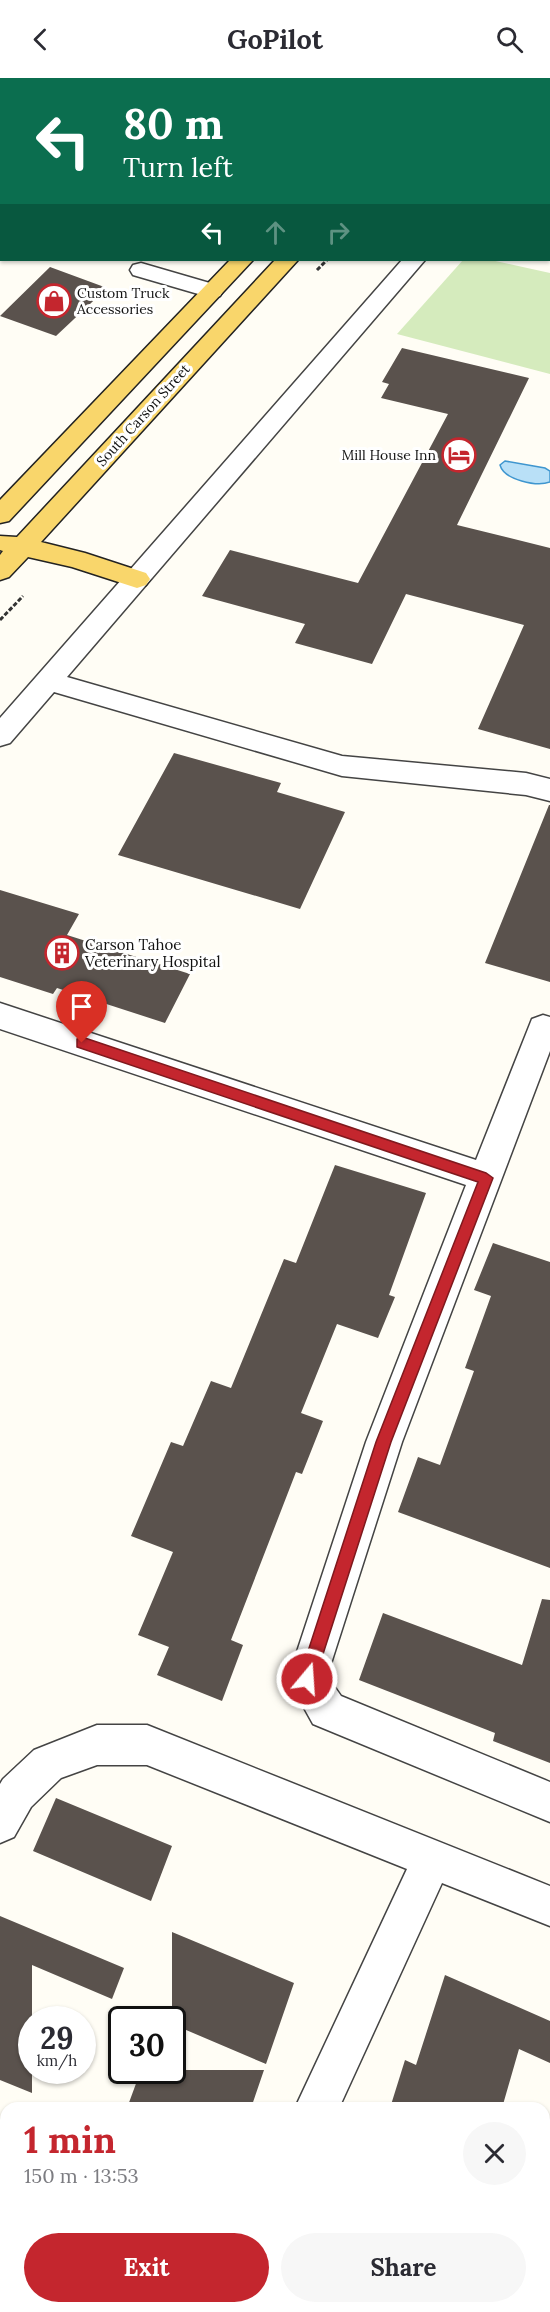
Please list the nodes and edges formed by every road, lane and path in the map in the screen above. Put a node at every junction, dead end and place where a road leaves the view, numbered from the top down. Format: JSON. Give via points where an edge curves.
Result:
{"nodes":[{"id":1,"x":241,"y":261,"type":"edge"},
{"id":2,"x":285,"y":261,"type":"edge"},
{"id":3,"x":413,"y":261,"type":"edge"},
{"id":4,"x":141,"y":270,"type":"dead end"},
{"id":5,"x":212,"y":291,"type":"junction"},
{"id":6,"x":0,"y":515,"type":"edge"},
{"id":7,"x":11,"y":544,"type":"edge"},
{"id":8,"x":0,"y":571,"type":"edge"},
{"id":9,"x":137,"y":579,"type":"junction"},
{"id":10,"x":31,"y":588,"type":"dead end"},
{"id":11,"x":0,"y":621,"type":"edge"},
{"id":12,"x":48,"y":681,"type":"junction"},
{"id":13,"x":0,"y":736,"type":"edge"},
{"id":14,"x":550,"y":790,"type":"edge"},
{"id":15,"x":0,"y":1016,"type":"edge"},
{"id":16,"x":550,"y":1030,"type":"edge"},
{"id":17,"x":486,"y":1178,"type":"junction"},
{"id":18,"x":550,"y":1802,"type":"edge"},
{"id":19,"x":0,"y":1823,"type":"edge"},
{"id":20,"x":433,"y":1858,"type":"junction"},
{"id":21,"x":550,"y":1906,"type":"edge"},
{"id":22,"x":319,"y":2102,"type":"edge"}],
"edges":[{"from":1,"to":5,"type":"main road"},
{"from":2,"to":7,"type":"main road","name":"South Carson Street"},
{"from":3,"to":9,"type":"street"},
{"from":4,"to":5,"type":"street"},
{"from":5,"to":6,"type":"main road"},
{"from":7,"to":8,"type":"main road","name":"South Carson Street"},
{"from":7,"to":9,"type":"main road"},
{"from":9,"to":12,"type":"street"},
{"from":10,"to":11,"type":"path"},
{"from":12,"to":13,"type":"street"},
{"from":12,"to":14,"type":"street","via":[[342,766],[526,784]]},
{"from":15,"to":17,"type":"street"},
{"from":16,"to":17,"type":"street","via":[[543,1028]]},
{"from":17,"to":18,"type":"street","via":[[384,1442],[307,1679],[327,1710]]},
{"from":19,"to":20,"type":"street","via":[[17,1793],[48,1764],[97,1745],[147,1745]]},
{"from":20,"to":21,"type":"street"},
{"from":20,"to":22,"type":"street"}]}
